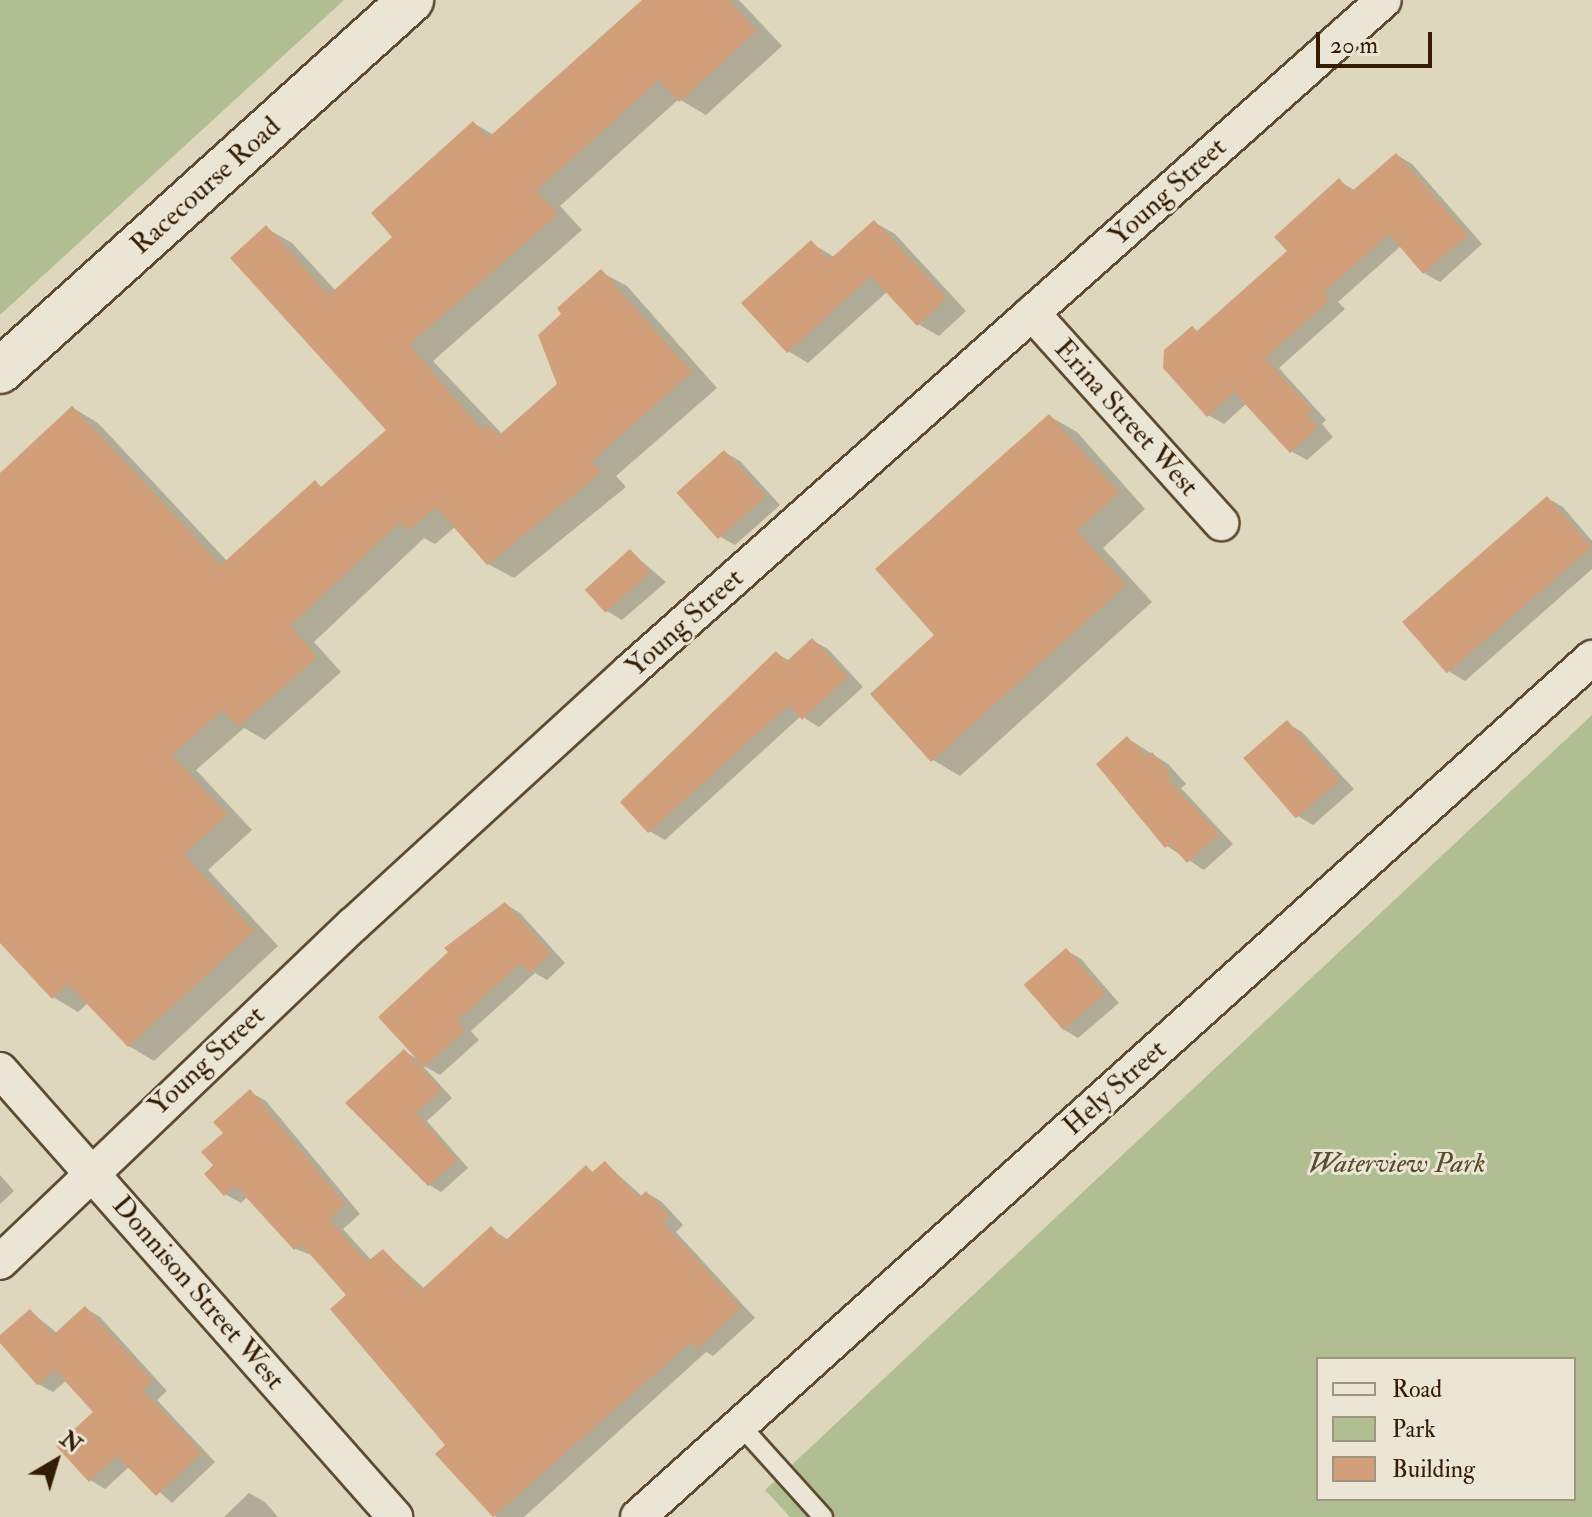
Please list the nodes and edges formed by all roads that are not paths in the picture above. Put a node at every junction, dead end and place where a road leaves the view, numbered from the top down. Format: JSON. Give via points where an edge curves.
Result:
{"nodes":[{"id":1,"x":411,"y":0,"type":"edge"},
{"id":2,"x":1384,"y":0,"type":"edge"},
{"id":3,"x":1032,"y":313,"type":"junction"},
{"id":4,"x":0,"y":371,"type":"edge"},
{"id":5,"x":1221,"y":523,"type":"dead end"},
{"id":6,"x":1592,"y":658,"type":"edge"},
{"id":7,"x":0,"y":1070,"type":"edge"},
{"id":8,"x":91,"y":1171,"type":"junction"},
{"id":9,"x":0,"y":1262,"type":"edge"},
{"id":10,"x":740,"y":1425,"type":"junction"},
{"id":11,"x":395,"y":1517,"type":"edge"},
{"id":12,"x":638,"y":1517,"type":"edge"},
{"id":13,"x":823,"y":1517,"type":"edge"}],
"edges":[{"from":1,"to":4,"type":"main road","name":"Racecourse Road"},
{"from":2,"to":3,"type":"street","name":"Young Street"},
{"from":3,"to":5,"type":"street","name":"Erina Street West"},
{"from":3,"to":8,"type":"street","name":"Young Street","via":[[630,671]]},
{"from":6,"to":10,"type":"street","name":"Hely Street"},
{"from":7,"to":8,"type":"street","name":"Donnison Street West"},
{"from":8,"to":9,"type":"street","name":"Young Street"},
{"from":8,"to":11,"type":"street","name":"Donnison Street West"},
{"from":10,"to":12,"type":"street","name":"Hely Street"},
{"from":10,"to":13,"type":"lane"}]}
